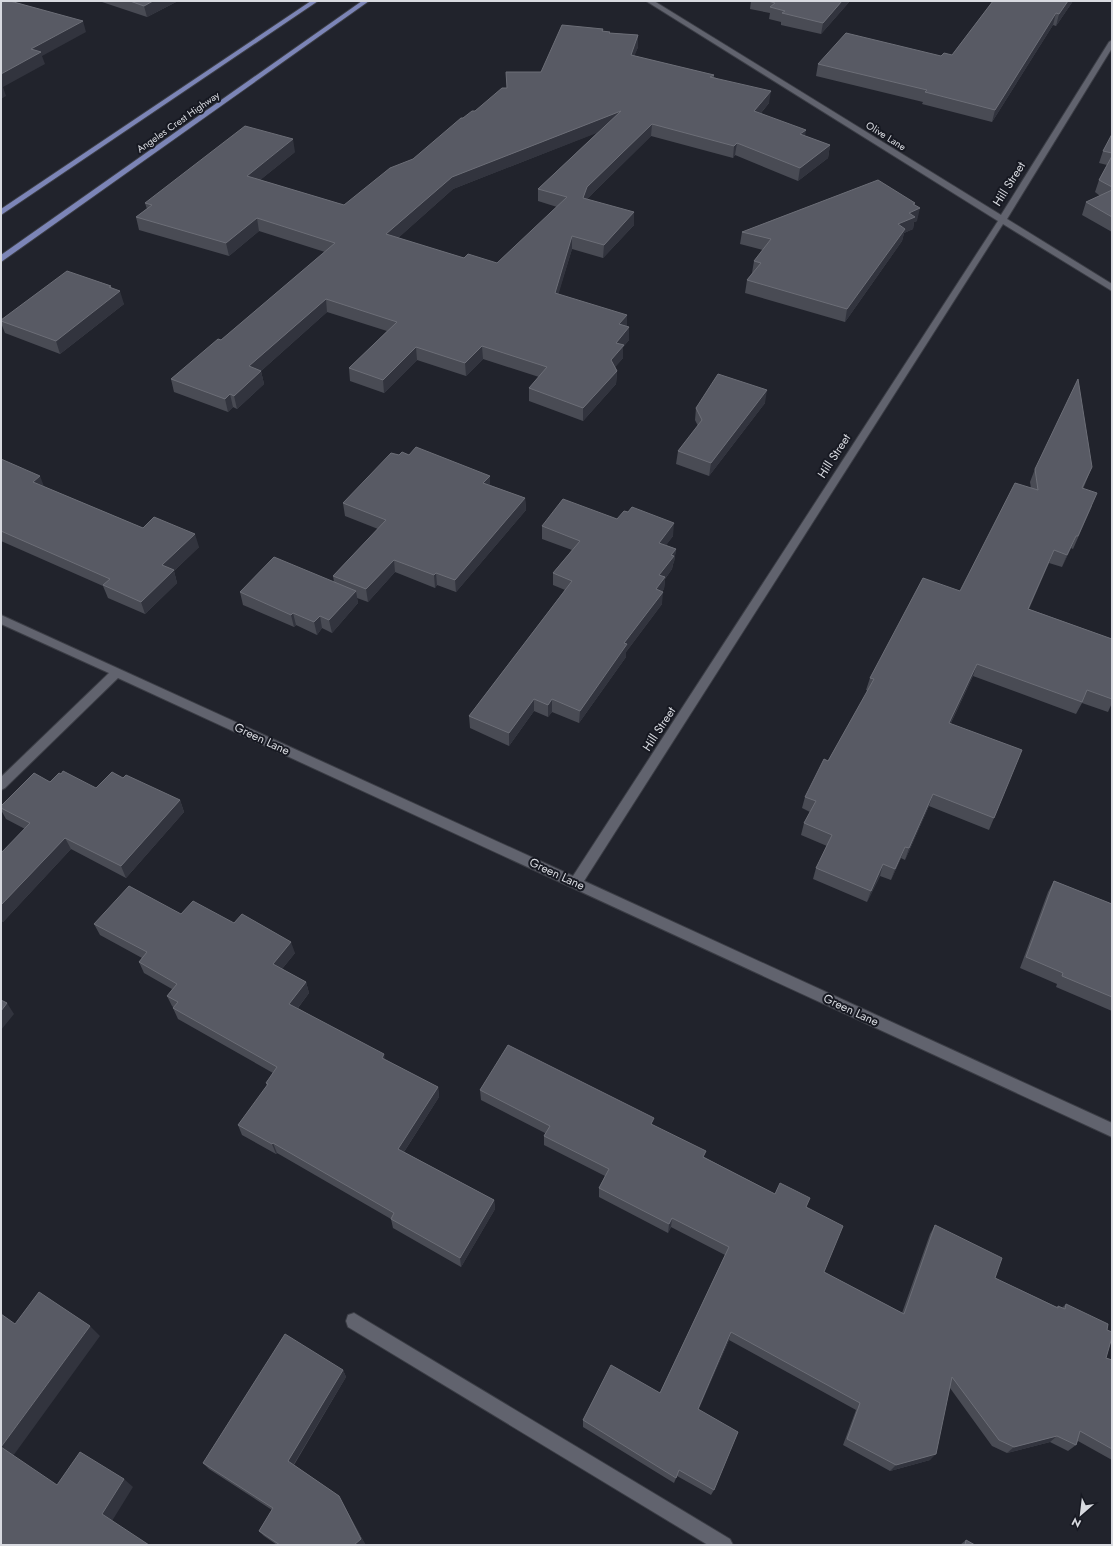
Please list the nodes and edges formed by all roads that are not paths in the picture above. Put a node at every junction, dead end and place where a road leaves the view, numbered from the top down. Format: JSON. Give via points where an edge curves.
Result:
{"nodes":[{"id":1,"x":314,"y":1,"type":"edge"},
{"id":2,"x":366,"y":1,"type":"edge"},
{"id":3,"x":649,"y":1,"type":"edge"},
{"id":4,"x":1112,"y":42,"type":"edge"},
{"id":5,"x":1,"y":213,"type":"edge"},
{"id":6,"x":1002,"y":220,"type":"junction"},
{"id":7,"x":1,"y":259,"type":"edge"},
{"id":8,"x":1112,"y":288,"type":"edge"},
{"id":9,"x":1,"y":619,"type":"edge"},
{"id":10,"x":117,"y":672,"type":"junction"},
{"id":11,"x":1,"y":785,"type":"edge"},
{"id":12,"x":576,"y":883,"type":"junction"},
{"id":13,"x":1112,"y":1130,"type":"edge"},
{"id":14,"x":354,"y":1321,"type":"dead end"},
{"id":15,"x":724,"y":1545,"type":"edge"}],
"edges":[{"from":1,"to":5,"type":"main road","name":"Angeles Crest Highway"},
{"from":2,"to":7,"type":"main road","name":"Angeles Crest Highway"},
{"from":3,"to":6,"type":"street","name":"Olive Lane"},
{"from":4,"to":6,"type":"street","name":"Hill Street"},
{"from":6,"to":8,"type":"street","name":"Olive Lane"},
{"from":6,"to":12,"type":"street","name":"Hill Street"},
{"from":9,"to":10,"type":"street","name":"Green Lane"},
{"from":10,"to":11,"type":"street"},
{"from":10,"to":12,"type":"street","name":"Green Lane"},
{"from":12,"to":13,"type":"street","name":"Green Lane"},
{"from":14,"to":15,"type":"street"}]}
